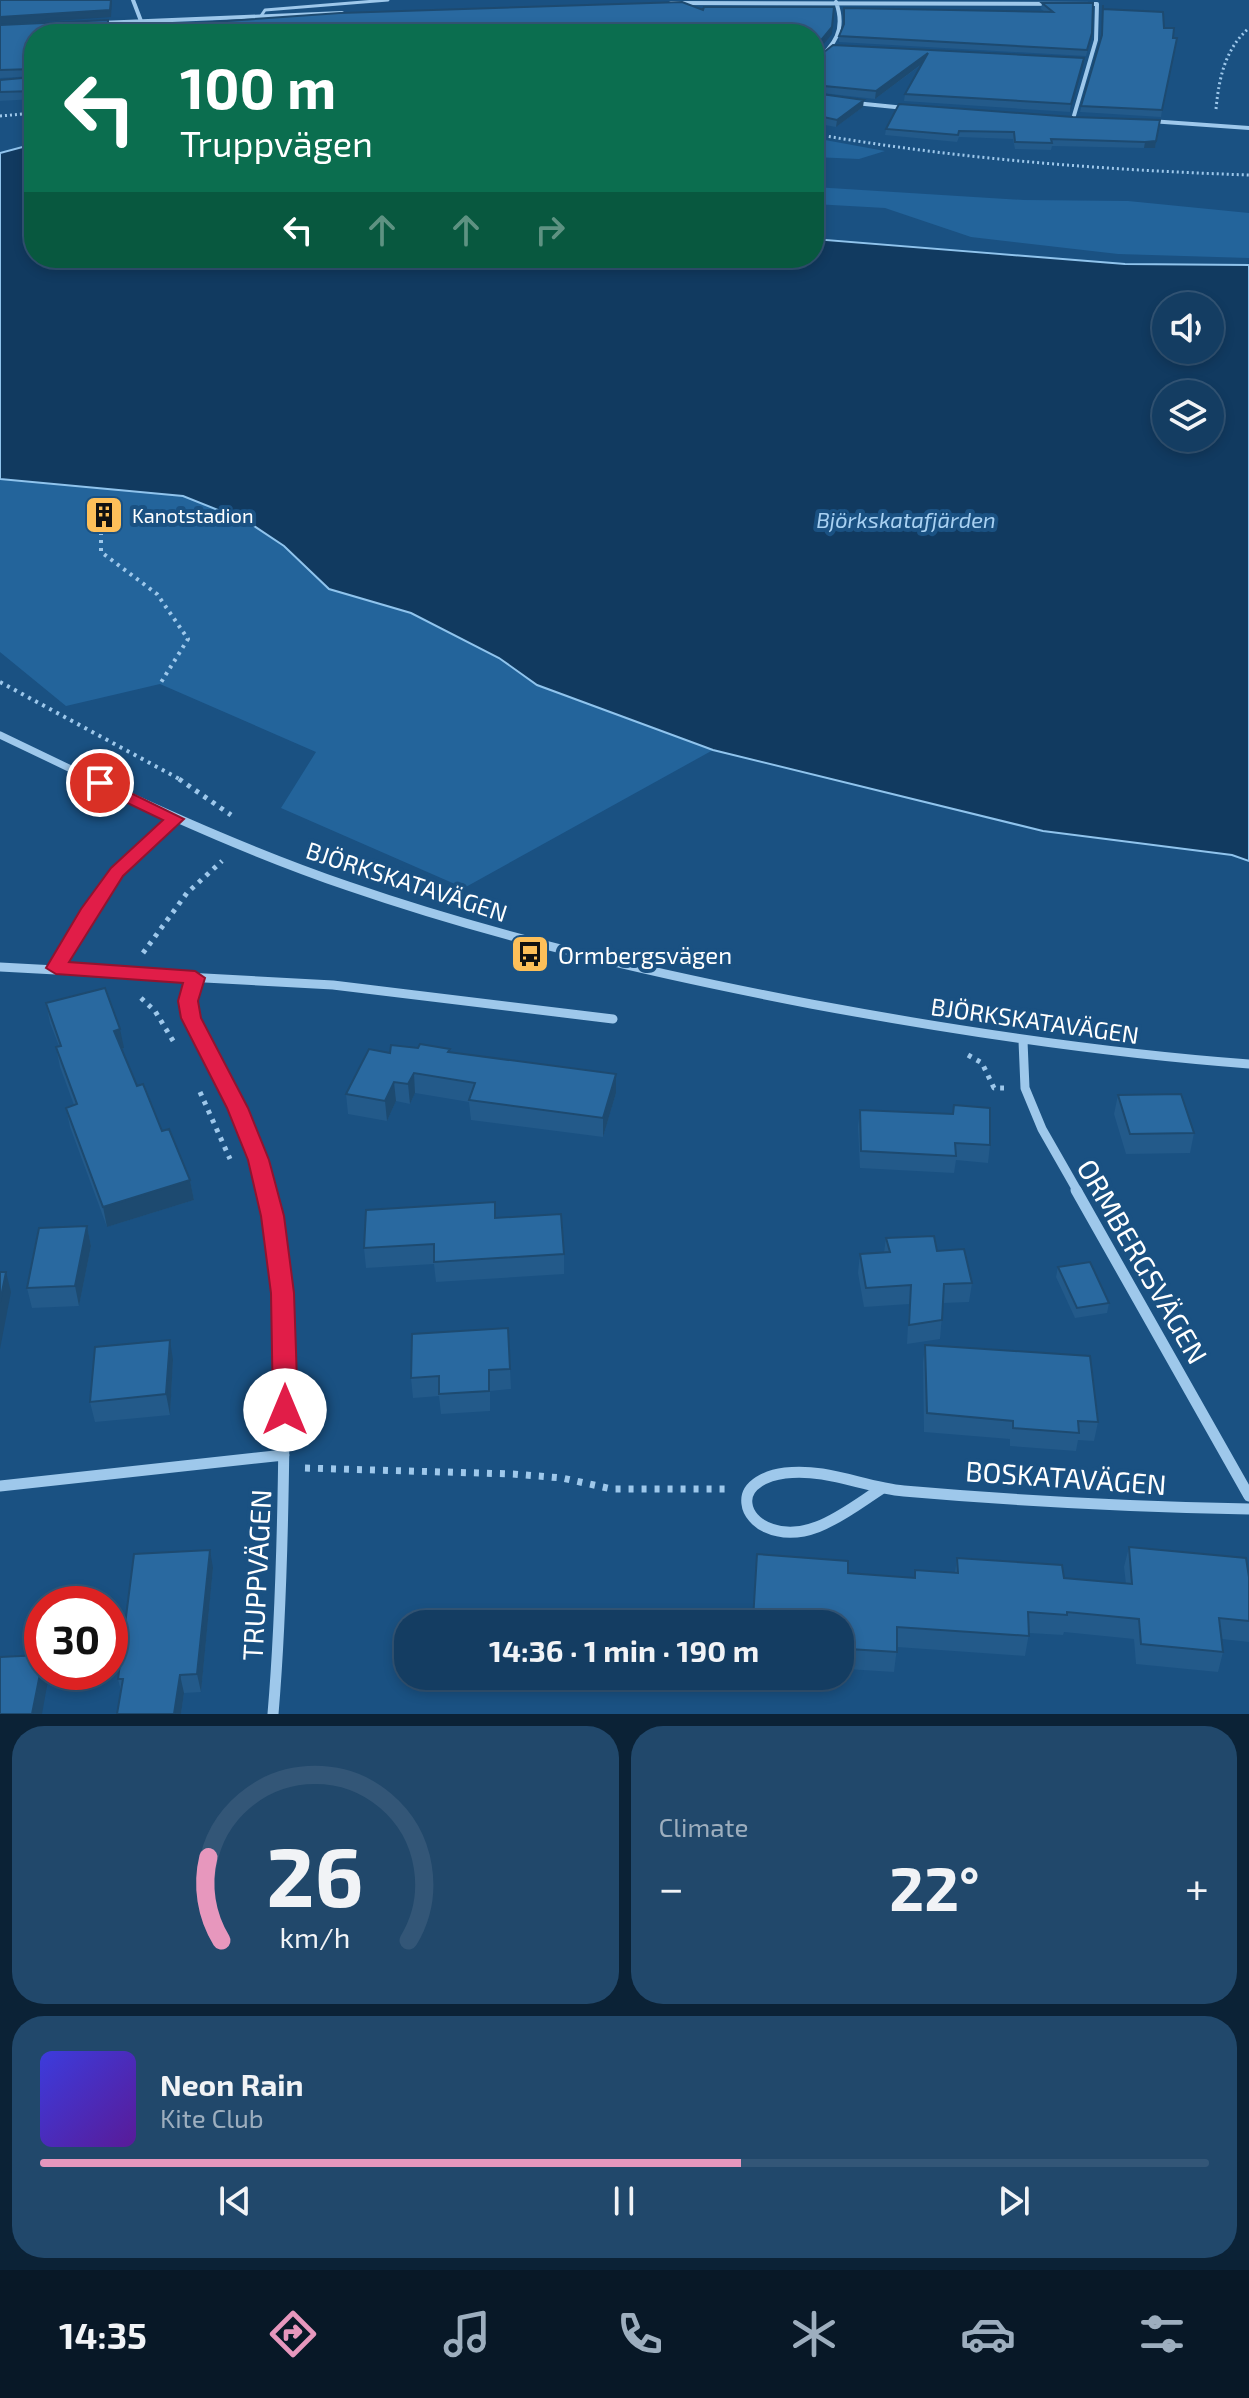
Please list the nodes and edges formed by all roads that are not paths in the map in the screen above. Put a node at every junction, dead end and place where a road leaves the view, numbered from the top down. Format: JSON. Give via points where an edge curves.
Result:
{"nodes":[{"id":1,"x":133,"y":0,"type":"edge"},
{"id":2,"x":388,"y":0,"type":"edge"},
{"id":3,"x":836,"y":2,"type":"junction"},
{"id":4,"x":663,"y":3,"type":"edge"},
{"id":5,"x":264,"y":5,"type":"dead end"},
{"id":6,"x":265,"y":10,"type":"junction"},
{"id":7,"x":354,"y":13,"type":"edge"},
{"id":8,"x":261,"y":16,"type":"junction"},
{"id":9,"x":141,"y":21,"type":"junction"},
{"id":10,"x":86,"y":24,"type":"edge"},
{"id":11,"x":144,"y":24,"type":"edge"},
{"id":12,"x":830,"y":47,"type":"junction"},
{"id":13,"x":841,"y":48,"type":"edge"},
{"id":14,"x":824,"y":53,"type":"edge"},
{"id":15,"x":851,"y":102,"type":"edge"},
{"id":16,"x":910,"y":109,"type":"edge"},
{"id":17,"x":1057,"y":118,"type":"edge"},
{"id":18,"x":1073,"y":119,"type":"junction"},
{"id":19,"x":1088,"y":119,"type":"edge"},
{"id":20,"x":1148,"y":121,"type":"edge"},
{"id":21,"x":1248,"y":129,"type":"edge"},
{"id":22,"x":0,"y":735,"type":"edge"},
{"id":23,"x":175,"y":819,"type":"junction"},
{"id":24,"x":0,"y":967,"type":"edge"},
{"id":25,"x":56,"y":968,"type":"junction"},
{"id":26,"x":195,"y":978,"type":"junction"},
{"id":27,"x":613,"y":1019,"type":"dead end"},
{"id":28,"x":1023,"y":1041,"type":"junction"},
{"id":29,"x":1249,"y":1064,"type":"edge"},
{"id":30,"x":284,"y":1455,"type":"junction"},
{"id":31,"x":0,"y":1486,"type":"edge"},
{"id":32,"x":881,"y":1489,"type":"junction"},
{"id":33,"x":1249,"y":1496,"type":"edge"},
{"id":34,"x":1249,"y":1509,"type":"edge"},
{"id":35,"x":273,"y":1714,"type":"edge"}],
"edges":[{"from":1,"to":9,"type":"street"},
{"from":2,"to":6,"type":"lane"},
{"from":3,"to":4,"type":"street"},
{"from":3,"to":12,"type":"street","via":[[844,20]]},
{"from":3,"to":18,"type":"street","via":[[1097,4],[1096,40]]},
{"from":5,"to":6,"type":"lane"},
{"from":6,"to":8,"type":"lane"},
{"from":7,"to":8,"type":"street"},
{"from":8,"to":9,"type":"street"},
{"from":9,"to":10,"type":"street"},
{"from":9,"to":11,"type":"street"},
{"from":12,"to":13,"type":"street"},
{"from":12,"to":14,"type":"street"},
{"from":15,"to":16,"type":"street"},
{"from":17,"to":18,"type":"street"},
{"from":18,"to":19,"type":"street"},
{"from":20,"to":21,"type":"street"},
{"from":22,"to":23,"type":"street","name":"BJÖRKSKATAVÄGEN"},
{"from":23,"to":25,"type":"street","via":[[117,872]]},
{"from":23,"to":28,"type":"street","name":"BJÖRKSKATAVÄGEN","via":[[388,900],[590,957],[731,989]]},
{"from":24,"to":25,"type":"street"},
{"from":25,"to":26,"type":"street"},
{"from":26,"to":27,"type":"street","via":[[333,985]]},
{"from":26,"to":30,"type":"street","name":"TRUPPVÄGEN","via":[[188,1001],[191,1018],[237,1108],[273,1216],[282,1293]]},
{"from":28,"to":29,"type":"street","name":"BJÖRKSKATAVÄGEN"},
{"from":28,"to":33,"type":"street","name":"ORMBERGSVÄGEN","via":[[1025,1088],[1042,1129]]},
{"from":30,"to":31,"type":"street"},
{"from":30,"to":35,"type":"street","name":"TRUPPVÄGEN"},
{"from":32,"to":32,"type":"street","name":"BOSKATAVÄGEN","via":[[817,1528],[794,1533],[769,1529],[748,1510],[755,1483],[784,1473],[821,1473]]},
{"from":32,"to":34,"type":"street","name":"BOSKATAVÄGEN"}]}
